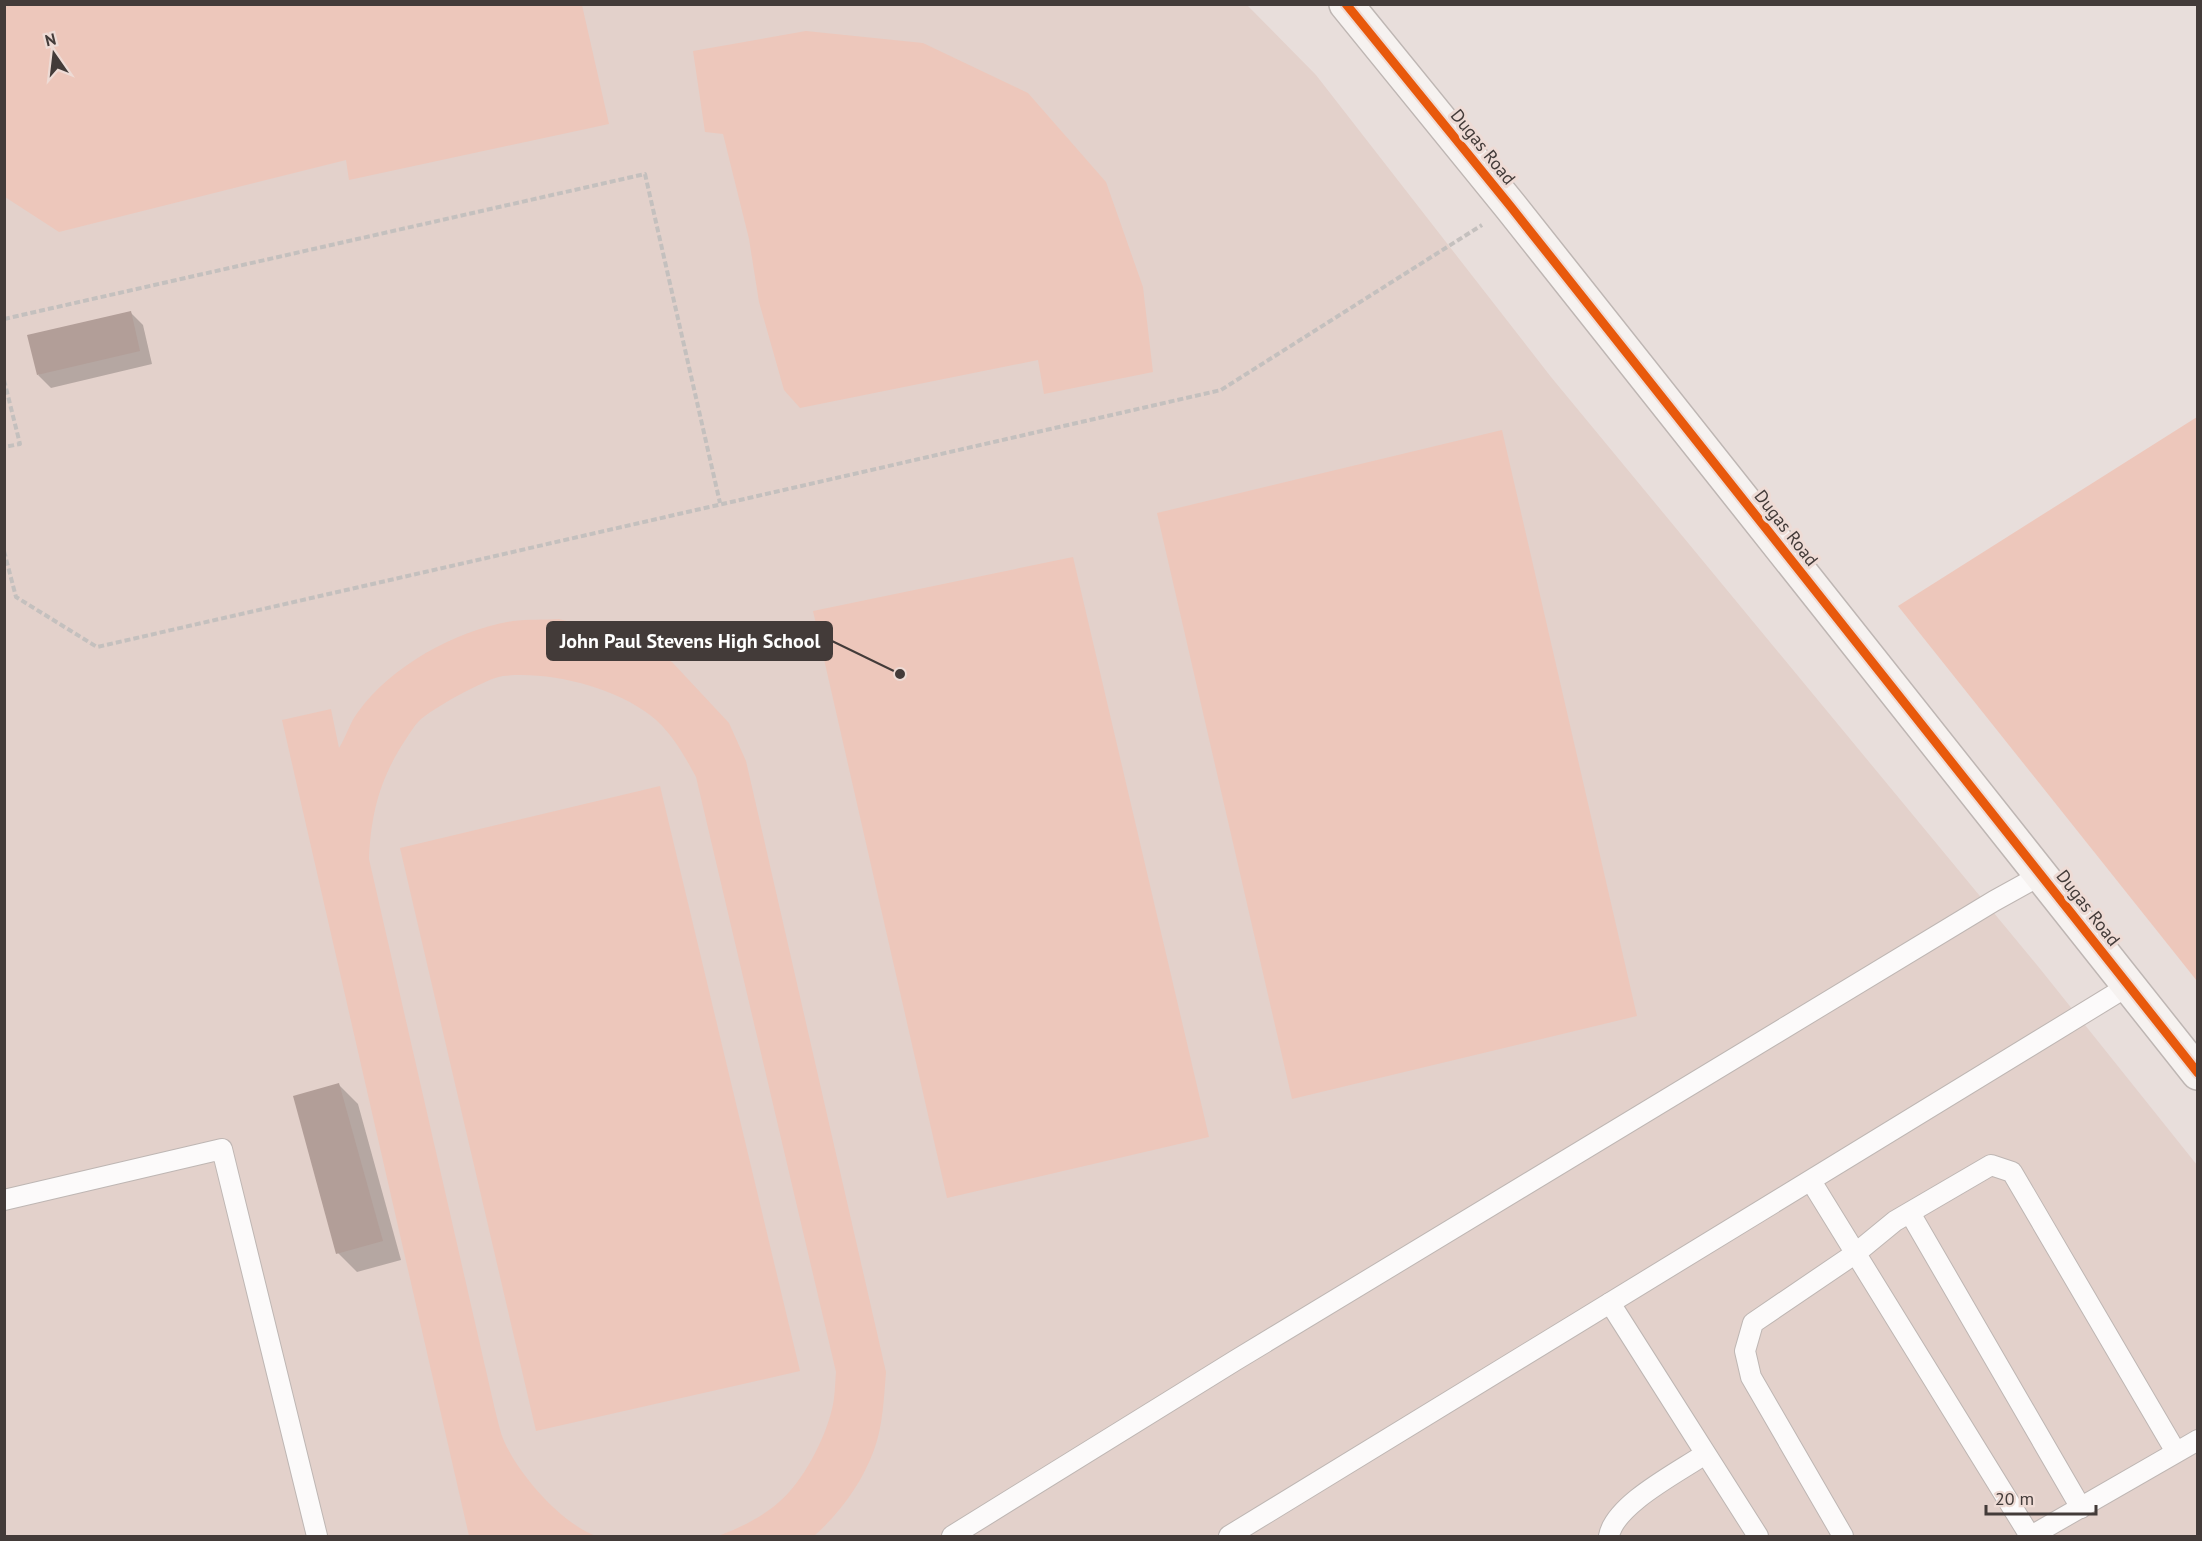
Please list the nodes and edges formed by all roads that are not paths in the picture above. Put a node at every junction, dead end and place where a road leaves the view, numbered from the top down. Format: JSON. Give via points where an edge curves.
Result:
{"nodes":[{"id":1,"x":1346,"y":4,"type":"edge"},
{"id":2,"x":2041,"y":874,"type":"junction"},
{"id":3,"x":2128,"y":986,"type":"junction"},
{"id":4,"x":2198,"y":1073,"type":"edge"},
{"id":5,"x":1810,"y":1181,"type":"junction"},
{"id":6,"x":4,"y":1200,"type":"edge"},
{"id":7,"x":1910,"y":1213,"type":"junction"},
{"id":8,"x":1856,"y":1253,"type":"junction"},
{"id":9,"x":1610,"y":1304,"type":"junction"},
{"id":10,"x":2198,"y":1440,"type":"edge"},
{"id":11,"x":2176,"y":1452,"type":"junction"},
{"id":12,"x":1705,"y":1454,"type":"junction"},
{"id":13,"x":2081,"y":1508,"type":"junction"},
{"id":14,"x":317,"y":1536,"type":"edge"},
{"id":15,"x":952,"y":1536,"type":"edge"},
{"id":16,"x":1229,"y":1536,"type":"edge"},
{"id":17,"x":1610,"y":1536,"type":"edge"},
{"id":18,"x":1758,"y":1536,"type":"edge"},
{"id":19,"x":1843,"y":1536,"type":"edge"},
{"id":20,"x":2031,"y":1536,"type":"edge"}],
"edges":[{"from":1,"to":2,"type":"street","name":"Dugas Road"},
{"from":2,"to":3,"type":"street","name":"Dugas Road"},
{"from":2,"to":15,"type":"lane","via":[[1592,1143]]},
{"from":3,"to":4,"type":"street","name":"Dugas Road"},
{"from":3,"to":5,"type":"lane"},
{"from":5,"to":8,"type":"lane"},
{"from":5,"to":9,"type":"lane"},
{"from":6,"to":14,"type":"lane","via":[[222,1149]]},
{"from":7,"to":8,"type":"lane"},
{"from":7,"to":11,"type":"lane","via":[[1991,1165],[2012,1172]]},
{"from":7,"to":13,"type":"lane"},
{"from":8,"to":19,"type":"lane","via":[[1753,1323],[1746,1351],[1751,1377]]},
{"from":8,"to":20,"type":"lane"},
{"from":9,"to":12,"type":"lane"},
{"from":9,"to":16,"type":"lane"},
{"from":10,"to":11,"type":"lane"},
{"from":11,"to":13,"type":"lane"},
{"from":12,"to":17,"type":"lane","via":[[1628,1505],[1611,1528]]},
{"from":12,"to":18,"type":"lane"},
{"from":13,"to":20,"type":"lane"}]}
